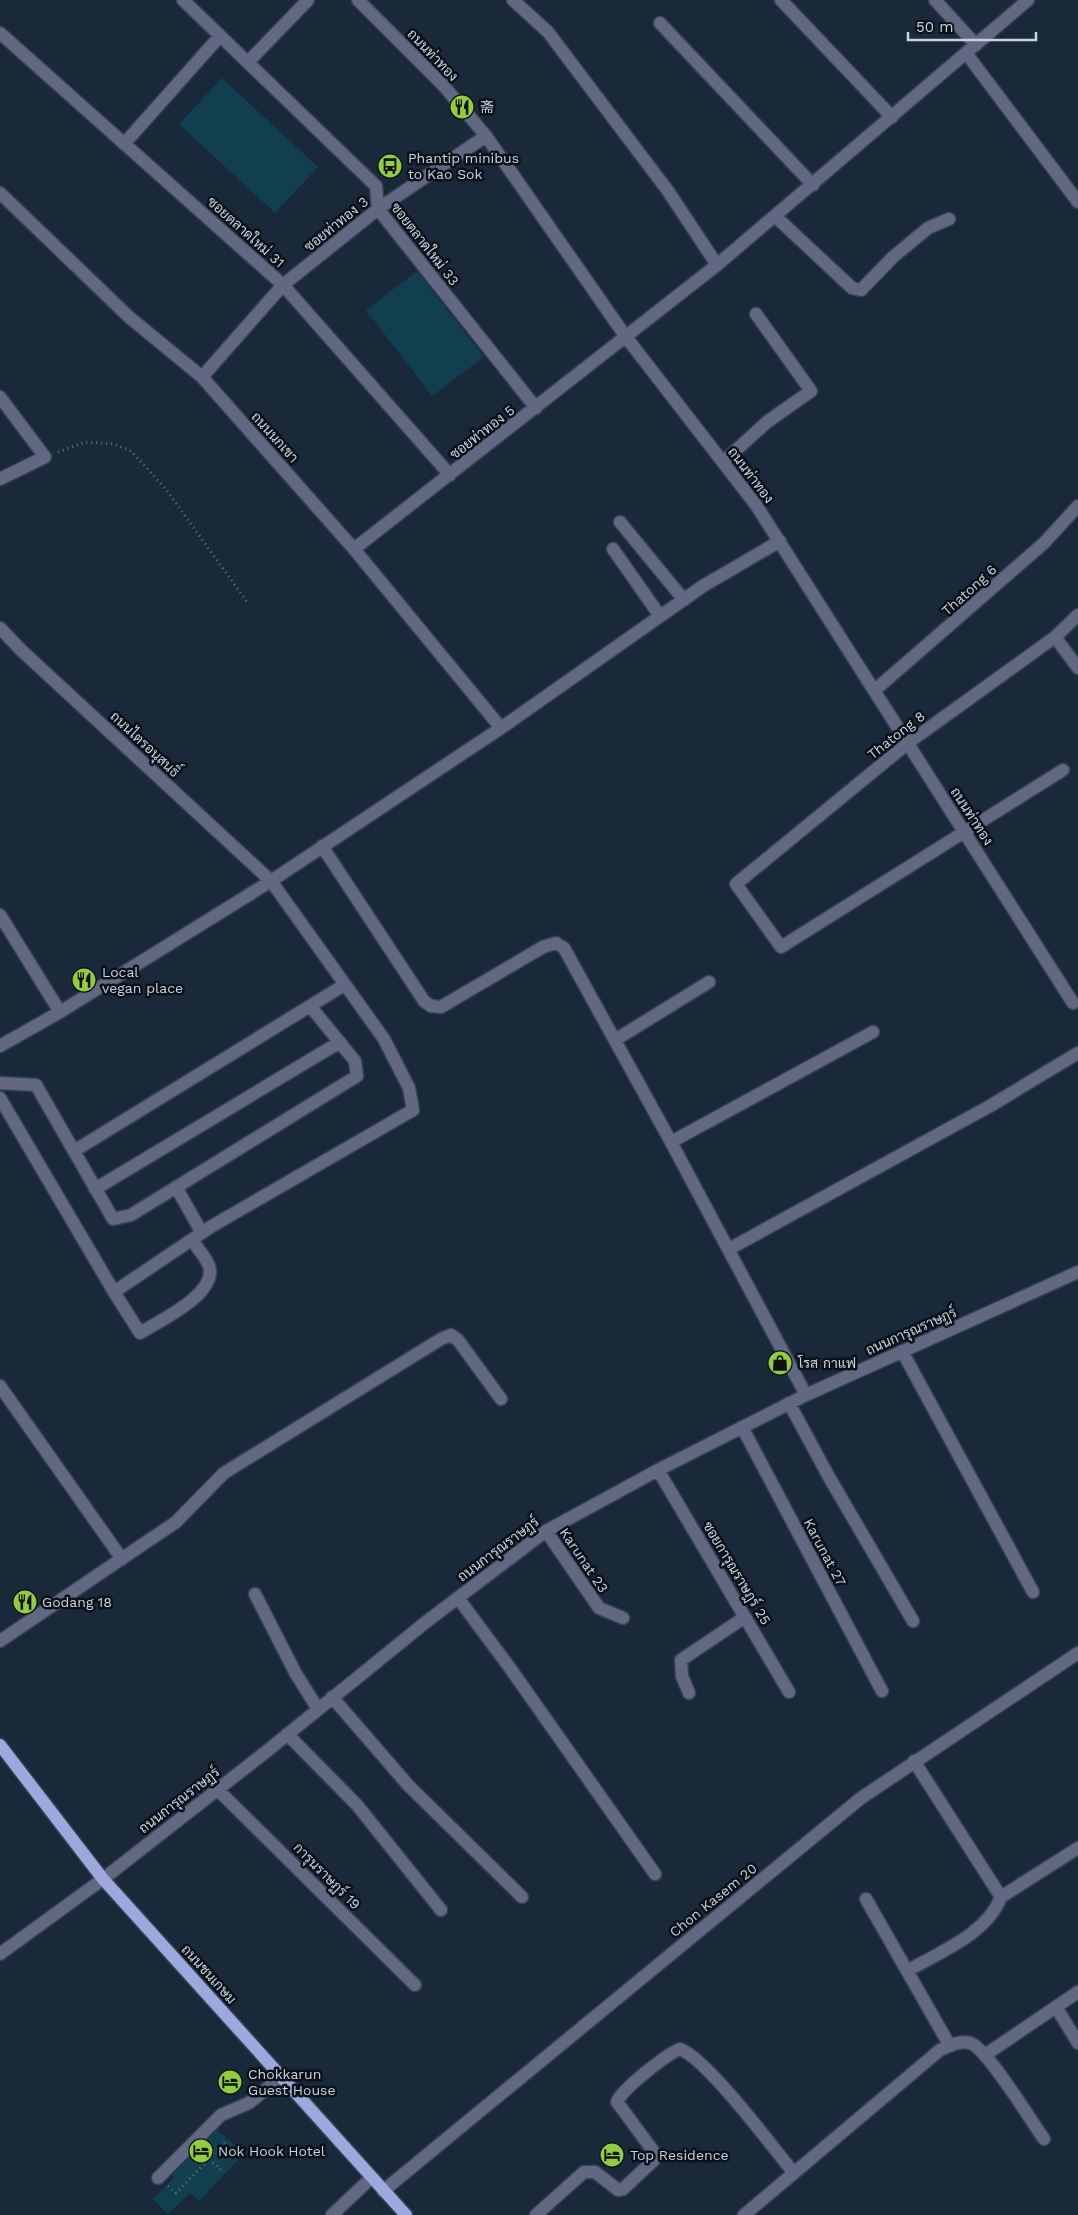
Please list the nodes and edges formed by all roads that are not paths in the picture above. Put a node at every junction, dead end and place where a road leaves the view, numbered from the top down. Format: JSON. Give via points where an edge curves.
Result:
{"nodes":[{"id":1,"x":183,"y":0,"type":"edge"},
{"id":2,"x":308,"y":0,"type":"edge"},
{"id":3,"x":358,"y":0,"type":"edge"},
{"id":4,"x":514,"y":0,"type":"edge"},
{"id":5,"x":781,"y":0,"type":"edge"},
{"id":6,"x":935,"y":0,"type":"edge"},
{"id":7,"x":1028,"y":0,"type":"edge"},
{"id":8,"x":660,"y":23,"type":"dead end"},
{"id":9,"x":0,"y":33,"type":"edge"},
{"id":10,"x":220,"y":36,"type":"junction"},
{"id":11,"x":976,"y":45,"type":"junction"},
{"id":12,"x":966,"y":54,"type":"junction"},
{"id":13,"x":249,"y":61,"type":"junction"},
{"id":14,"x":892,"y":117,"type":"junction"},
{"id":15,"x":486,"y":136,"type":"junction"},
{"id":16,"x":124,"y":144,"type":"junction"},
{"id":17,"x":813,"y":186,"type":"junction"},
{"id":18,"x":0,"y":193,"type":"edge"},
{"id":19,"x":1078,"y":202,"type":"edge"},
{"id":20,"x":378,"y":209,"type":"junction"},
{"id":21,"x":776,"y":217,"type":"junction"},
{"id":22,"x":949,"y":219,"type":"dead end"},
{"id":23,"x":717,"y":265,"type":"junction"},
{"id":24,"x":283,"y":285,"type":"junction"},
{"id":25,"x":756,"y":314,"type":"dead end"},
{"id":26,"x":626,"y":337,"type":"junction"},
{"id":27,"x":202,"y":377,"type":"junction"},
{"id":28,"x":0,"y":397,"type":"edge"},
{"id":29,"x":536,"y":408,"type":"junction"},
{"id":30,"x":723,"y":462,"type":"junction"},
{"id":31,"x":450,"y":476,"type":"junction"},
{"id":32,"x":0,"y":479,"type":"edge"},
{"id":33,"x":1078,"y":506,"type":"edge"},
{"id":34,"x":620,"y":522,"type":"dead end"},
{"id":35,"x":780,"y":541,"type":"junction"},
{"id":36,"x":354,"y":548,"type":"junction"},
{"id":37,"x":613,"y":549,"type":"dead end"},
{"id":38,"x":684,"y":600,"type":"junction"},
{"id":39,"x":1078,"y":615,"type":"edge"},
{"id":40,"x":660,"y":616,"type":"junction"},
{"id":41,"x":0,"y":628,"type":"edge"},
{"id":42,"x":1054,"y":637,"type":"junction"},
{"id":43,"x":1078,"y":668,"type":"edge"},
{"id":44,"x":874,"y":690,"type":"junction"},
{"id":45,"x":501,"y":728,"type":"junction"},
{"id":46,"x":908,"y":743,"type":"junction"},
{"id":47,"x":1063,"y":770,"type":"dead end"},
{"id":48,"x":964,"y":832,"type":"junction"},
{"id":49,"x":322,"y":846,"type":"junction"},
{"id":50,"x":271,"y":881,"type":"junction"},
{"id":51,"x":0,"y":914,"type":"edge"},
{"id":52,"x":709,"y":982,"type":"dead end"},
{"id":53,"x":344,"y":985,"type":"junction"},
{"id":54,"x":1073,"y":1003,"type":"dead end"},
{"id":55,"x":310,"y":1006,"type":"junction"},
{"id":56,"x":60,"y":1012,"type":"junction"},
{"id":57,"x":873,"y":1032,"type":"dead end"},
{"id":58,"x":615,"y":1040,"type":"junction"},
{"id":59,"x":340,"y":1042,"type":"junction"},
{"id":60,"x":0,"y":1046,"type":"edge"},
{"id":61,"x":1078,"y":1053,"type":"edge"},
{"id":62,"x":0,"y":1083,"type":"edge"},
{"id":63,"x":0,"y":1098,"type":"edge"},
{"id":64,"x":671,"y":1142,"type":"junction"},
{"id":65,"x":74,"y":1151,"type":"junction"},
{"id":66,"x":176,"y":1187,"type":"junction"},
{"id":67,"x":95,"y":1189,"type":"junction"},
{"id":68,"x":197,"y":1236,"type":"junction"},
{"id":69,"x":728,"y":1249,"type":"junction"},
{"id":70,"x":1078,"y":1272,"type":"edge"},
{"id":71,"x":114,"y":1292,"type":"junction"},
{"id":72,"x":902,"y":1351,"type":"junction"},
{"id":73,"x":0,"y":1386,"type":"edge"},
{"id":74,"x":806,"y":1395,"type":"junction"},
{"id":75,"x":501,"y":1399,"type":"dead end"},
{"id":76,"x":789,"y":1403,"type":"junction"},
{"id":77,"x":742,"y":1427,"type":"junction"},
{"id":78,"x":658,"y":1470,"type":"junction"},
{"id":79,"x":546,"y":1531,"type":"junction"},
{"id":80,"x":122,"y":1559,"type":"junction"},
{"id":81,"x":1033,"y":1592,"type":"dead end"},
{"id":82,"x":255,"y":1594,"type":"dead end"},
{"id":83,"x":458,"y":1598,"type":"junction"},
{"id":84,"x":745,"y":1617,"type":"junction"},
{"id":85,"x":623,"y":1618,"type":"dead end"},
{"id":86,"x":913,"y":1621,"type":"dead end"},
{"id":87,"x":0,"y":1641,"type":"edge"},
{"id":88,"x":1078,"y":1653,"type":"edge"},
{"id":89,"x":882,"y":1691,"type":"dead end"},
{"id":90,"x":789,"y":1692,"type":"dead end"},
{"id":91,"x":689,"y":1693,"type":"dead end"},
{"id":92,"x":332,"y":1697,"type":"junction"},
{"id":93,"x":318,"y":1709,"type":"junction"},
{"id":94,"x":287,"y":1734,"type":"junction"},
{"id":95,"x":0,"y":1745,"type":"edge"},
{"id":96,"x":914,"y":1761,"type":"junction"},
{"id":97,"x":218,"y":1788,"type":"junction"},
{"id":98,"x":1078,"y":1848,"type":"edge"},
{"id":99,"x":655,"y":1874,"type":"dead end"},
{"id":100,"x":103,"y":1879,"type":"junction"},
{"id":101,"x":1001,"y":1896,"type":"junction"},
{"id":102,"x":522,"y":1897,"type":"dead end"},
{"id":103,"x":866,"y":1899,"type":"dead end"},
{"id":104,"x":441,"y":1910,"type":"dead end"},
{"id":105,"x":0,"y":1954,"type":"edge"},
{"id":106,"x":907,"y":1971,"type":"junction"},
{"id":107,"x":415,"y":1985,"type":"dead end"},
{"id":108,"x":1078,"y":1992,"type":"edge"},
{"id":109,"x":1056,"y":2007,"type":"junction"},
{"id":110,"x":1078,"y":2043,"type":"edge"},
{"id":111,"x":950,"y":2046,"type":"junction"},
{"id":112,"x":985,"y":2055,"type":"junction"},
{"id":113,"x":281,"y":2077,"type":"junction"},
{"id":114,"x":1044,"y":2139,"type":"dead end"},
{"id":115,"x":793,"y":2172,"type":"junction"},
{"id":116,"x":158,"y":2178,"type":"road end"},
{"id":117,"x":371,"y":2178,"type":"junction"},
{"id":118,"x":383,"y":2191,"type":"junction"},
{"id":119,"x":332,"y":2215,"type":"edge"},
{"id":120,"x":406,"y":2215,"type":"edge"},
{"id":121,"x":536,"y":2215,"type":"edge"},
{"id":122,"x":744,"y":2215,"type":"edge"}],
"edges":[{"from":1,"to":10,"type":"street","name":"ซอยตลาดใหม่ 33"},
{"from":2,"to":13,"type":"street"},
{"from":3,"to":15,"type":"street","name":"ถนนท่าทอง","via":[[443,85]]},
{"from":4,"to":23,"type":"street","via":[[548,32],[668,191]]},
{"from":5,"to":14,"type":"street"},
{"from":6,"to":11,"type":"street"},
{"from":7,"to":11,"type":"street","name":"ซอยท่าทอง 5"},
{"from":8,"to":17,"type":"street"},
{"from":9,"to":16,"type":"street","name":"ซอยตลาดใหม่ 31"},
{"from":10,"to":13,"type":"street","name":"ซอยตลาดใหม่ 33"},
{"from":10,"to":16,"type":"street"},
{"from":11,"to":12,"type":"street","name":"ซอยท่าทอง 5"},
{"from":12,"to":14,"type":"street","name":"ซอยท่าทอง 5"},
{"from":12,"to":19,"type":"street"},
{"from":13,"to":20,"type":"street","name":"ซอยตลาดใหม่ 33","via":[[376,186]]},
{"from":14,"to":17,"type":"street","name":"ซอยท่าทอง 5"},
{"from":15,"to":20,"type":"street","name":"ซอยท่าทอง 3"},
{"from":15,"to":26,"type":"street","name":"ถนนท่าทอง"},
{"from":16,"to":24,"type":"street","name":"ซอยตลาดใหม่ 31"},
{"from":17,"to":21,"type":"street","name":"ซอยท่าทอง 5"},
{"from":18,"to":27,"type":"street","name":"ถนนนกเขา","via":[[129,317]]},
{"from":20,"to":24,"type":"street","name":"ซอยท่าทอง 3"},
{"from":20,"to":29,"type":"street","name":"ซอยตลาดใหม่ 33"},
{"from":21,"to":22,"type":"street","via":[[852,288],[861,290],[928,228]]},
{"from":21,"to":23,"type":"street","name":"ซอยท่าทอง 5"},
{"from":23,"to":26,"type":"street","name":"ซอยท่าทอง 5"},
{"from":24,"to":27,"type":"street","name":"ซอยท่าทอง 3"},
{"from":24,"to":31,"type":"street","name":"ซอยตลาดใหม่ 31"},
{"from":25,"to":30,"type":"street","via":[[811,391],[767,422]]},
{"from":26,"to":29,"type":"street","name":"ซอยท่าทอง 5"},
{"from":26,"to":30,"type":"street","name":"ถนนท่าทอง"},
{"from":27,"to":36,"type":"street","name":"ถนนนกเขา"},
{"from":28,"to":32,"type":"street","via":[[45,457]]},
{"from":29,"to":31,"type":"street","name":"ซอยท่าทอง 5"},
{"from":30,"to":35,"type":"street","name":"ถนนท่าทอง"},
{"from":31,"to":36,"type":"street","name":"ซอยท่าทอง 5"},
{"from":33,"to":44,"type":"street","name":"Thatong 6","via":[[1044,543]]},
{"from":34,"to":38,"type":"street"},
{"from":35,"to":38,"type":"street"},
{"from":35,"to":44,"type":"street","name":"ถนนท่าทอง"},
{"from":36,"to":45,"type":"street","name":"ถนนนกเขา"},
{"from":37,"to":40,"type":"street"},
{"from":38,"to":40,"type":"street"},
{"from":39,"to":42,"type":"street","name":"Thatong 8"},
{"from":40,"to":45,"type":"street"},
{"from":41,"to":50,"type":"street","name":"ถนนไตรอนุสนธิ์"},
{"from":42,"to":43,"type":"street"},
{"from":42,"to":46,"type":"street","name":"Thatong 8"},
{"from":44,"to":46,"type":"street","name":"ถนนท่าทอง"},
{"from":45,"to":49,"type":"street"},
{"from":46,"to":48,"type":"street","name":"ถนนท่าทอง"},
{"from":46,"to":48,"type":"street","name":"Thatong 8","via":[[736,884],[781,946]]},
{"from":47,"to":48,"type":"street"},
{"from":48,"to":54,"type":"street","name":"ถนนท่าทอง"},
{"from":49,"to":50,"type":"street"},
{"from":49,"to":58,"type":"street","via":[[424,1001],[431,1006],[441,1007],[543,947],[556,943],[564,948]]},
{"from":50,"to":53,"type":"street","name":"ถนนไตรอนุสนธิ์"},
{"from":50,"to":56,"type":"street"},
{"from":51,"to":56,"type":"street"},
{"from":52,"to":58,"type":"street"},
{"from":53,"to":55,"type":"street"},
{"from":53,"to":68,"type":"street","name":"ถนนไตรอนุสนธิ์","via":[[384,1039],[409,1088],[413,1110]]},
{"from":55,"to":59,"type":"street"},
{"from":55,"to":65,"type":"street"},
{"from":56,"to":60,"type":"street"},
{"from":57,"to":64,"type":"street"},
{"from":58,"to":64,"type":"street"},
{"from":59,"to":66,"type":"street","via":[[355,1061],[357,1076]]},
{"from":59,"to":67,"type":"street"},
{"from":61,"to":69,"type":"street","via":[[990,1106]]},
{"from":62,"to":65,"type":"street","via":[[36,1085]]},
{"from":63,"to":71,"type":"street"},
{"from":64,"to":69,"type":"street"},
{"from":65,"to":67,"type":"street"},
{"from":66,"to":67,"type":"street","via":[[131,1215],[113,1219]]},
{"from":66,"to":68,"type":"street"},
{"from":68,"to":71,"type":"street"},
{"from":68,"to":71,"type":"street","via":[[209,1266],[209,1278],[202,1293],[189,1303],[140,1333]]},
{"from":69,"to":74,"type":"street"},
{"from":70,"to":72,"type":"street","name":"ถนนการุณราษฏร์"},
{"from":72,"to":74,"type":"street","name":"ถนนการุณราษฏร์"},
{"from":72,"to":81,"type":"street"},
{"from":73,"to":80,"type":"street"},
{"from":74,"to":76,"type":"street","name":"ถนนการุณราษฏร์"},
{"from":75,"to":80,"type":"street","via":[[458,1340],[451,1335],[441,1339],[224,1473],[176,1522]]},
{"from":76,"to":77,"type":"street","name":"ถนนการุณราษฏร์"},
{"from":76,"to":86,"type":"street","via":[[844,1505]]},
{"from":77,"to":78,"type":"street","name":"ถนนการุณราษฏร์"},
{"from":77,"to":89,"type":"street","name":"Karunat 27"},
{"from":78,"to":79,"type":"street","name":"ถนนการุณราษฏร์"},
{"from":78,"to":84,"type":"street","name":"ซอยการุณราษฎร์ 25"},
{"from":79,"to":83,"type":"street","name":"ถนนการุณราษฏร์"},
{"from":79,"to":85,"type":"street","name":"Karunat 23","via":[[599,1608]]},
{"from":80,"to":87,"type":"street"},
{"from":82,"to":93,"type":"street"},
{"from":83,"to":92,"type":"street","name":"ถนนการุณราษฏร์"},
{"from":83,"to":99,"type":"street"},
{"from":84,"to":90,"type":"street","name":"ซอยการุณราษฎร์ 25"},
{"from":84,"to":91,"type":"street","via":[[681,1660],[682,1676]]},
{"from":88,"to":96,"type":"street","name":"Chon Kasem 20"},
{"from":92,"to":93,"type":"street","name":"ถนนการุณราษฏร์"},
{"from":92,"to":102,"type":"street","via":[[408,1785]]},
{"from":93,"to":94,"type":"street","name":"ถนนการุณราษฏร์"},
{"from":94,"to":97,"type":"street","name":"ถนนการุณราษฏร์"},
{"from":94,"to":104,"type":"street","via":[[357,1805]]},
{"from":95,"to":100,"type":"main road","name":"ถนนชนเกษม"},
{"from":96,"to":101,"type":"street"},
{"from":96,"to":118,"type":"street","name":"Chon Kasem 20","via":[[861,1798]]},
{"from":97,"to":100,"type":"street","name":"ถนนการุณราษฏร์"},
{"from":97,"to":107,"type":"street","name":"การุนราษฏร์ 19"},
{"from":98,"to":101,"type":"street"},
{"from":100,"to":105,"type":"street","name":"ถนนการุณราษฏร์"},
{"from":100,"to":113,"type":"main road","name":"ถนนชนเกษม"},
{"from":101,"to":106,"type":"street","via":[[995,1911],[972,1933]]},
{"from":103,"to":106,"type":"street"},
{"from":106,"to":111,"type":"street"},
{"from":108,"to":109,"type":"street"},
{"from":109,"to":110,"type":"street"},
{"from":109,"to":112,"type":"street"},
{"from":111,"to":112,"type":"street","via":[[972,2043]]},
{"from":111,"to":115,"type":"street","via":[[940,2050]]},
{"from":112,"to":114,"type":"street"},
{"from":113,"to":116,"type":"street","via":[[249,2103],[221,2115]]},
{"from":113,"to":117,"type":"main road","name":"ถนนชนเกษม"},
{"from":115,"to":121,"type":"street","via":[[707,2069],[680,2049],[629,2088],[618,2102],[654,2152],[654,2160],[618,2190],[595,2172],[584,2172]]},
{"from":115,"to":122,"type":"street"},
{"from":117,"to":118,"type":"main road","name":"ถนนชนเกษม"},
{"from":117,"to":119,"type":"street"},
{"from":118,"to":120,"type":"main road","name":"ถนนชนเกษม"}]}
